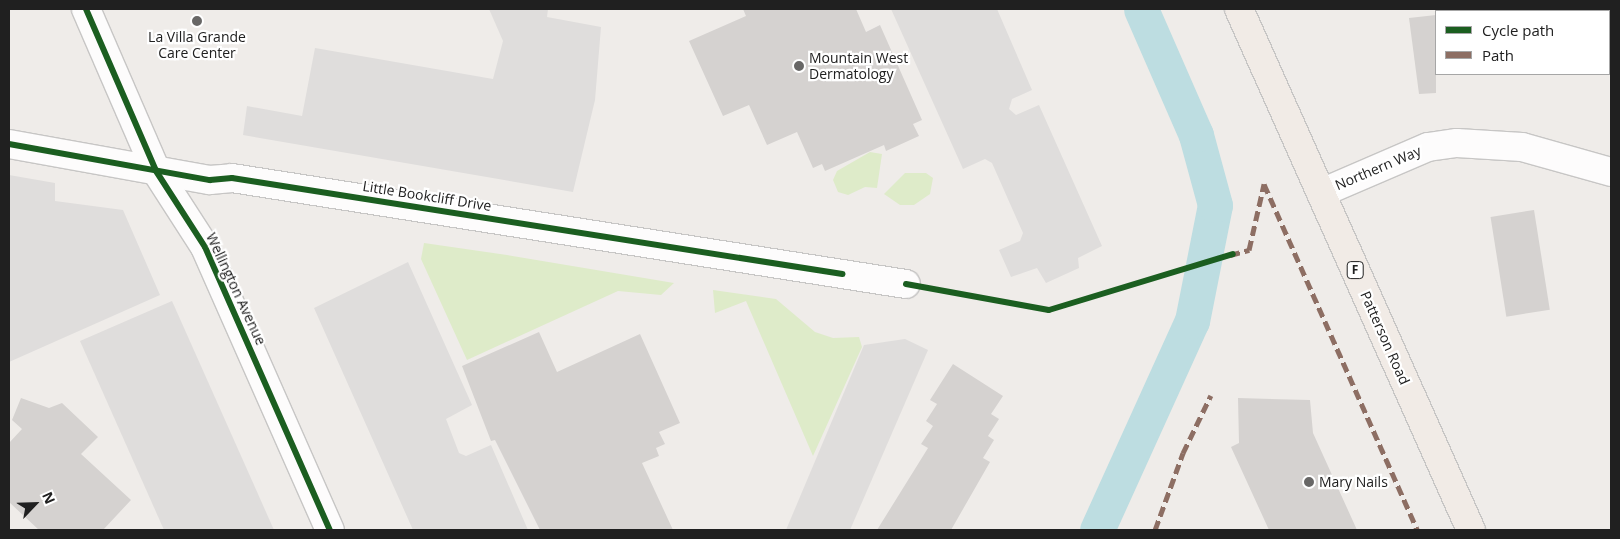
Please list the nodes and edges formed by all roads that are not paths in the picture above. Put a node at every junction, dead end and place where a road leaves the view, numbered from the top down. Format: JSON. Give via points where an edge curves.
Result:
{"nodes":[{"id":1,"x":86,"y":9,"type":"edge"},
{"id":2,"x":1239,"y":9,"type":"edge"},
{"id":3,"x":9,"y":144,"type":"edge"},
{"id":4,"x":156,"y":171,"type":"junction"},
{"id":5,"x":1611,"y":172,"type":"edge"},
{"id":6,"x":1321,"y":193,"type":"junction"},
{"id":7,"x":906,"y":284,"type":"dead end"},
{"id":8,"x":330,"y":530,"type":"edge"},
{"id":9,"x":1471,"y":530,"type":"edge"}],
"edges":[{"from":1,"to":4,"type":"street","name":"Wellington Avenue"},
{"from":2,"to":6,"type":"main road","name":"Patterson Road","number":"F"},
{"from":3,"to":4,"type":"street","name":"Little Bookcliff Drive"},
{"from":4,"to":7,"type":"street","name":"Little Bookcliff Drive","via":[[210,180],[232,178]]},
{"from":4,"to":8,"type":"street","name":"Wellington Avenue","via":[[205,247]]},
{"from":5,"to":6,"type":"street","name":"Northern Way","via":[[1522,147],[1457,143],[1428,146]]},
{"from":6,"to":9,"type":"main road","name":"Patterson Road","number":"F"}]}
